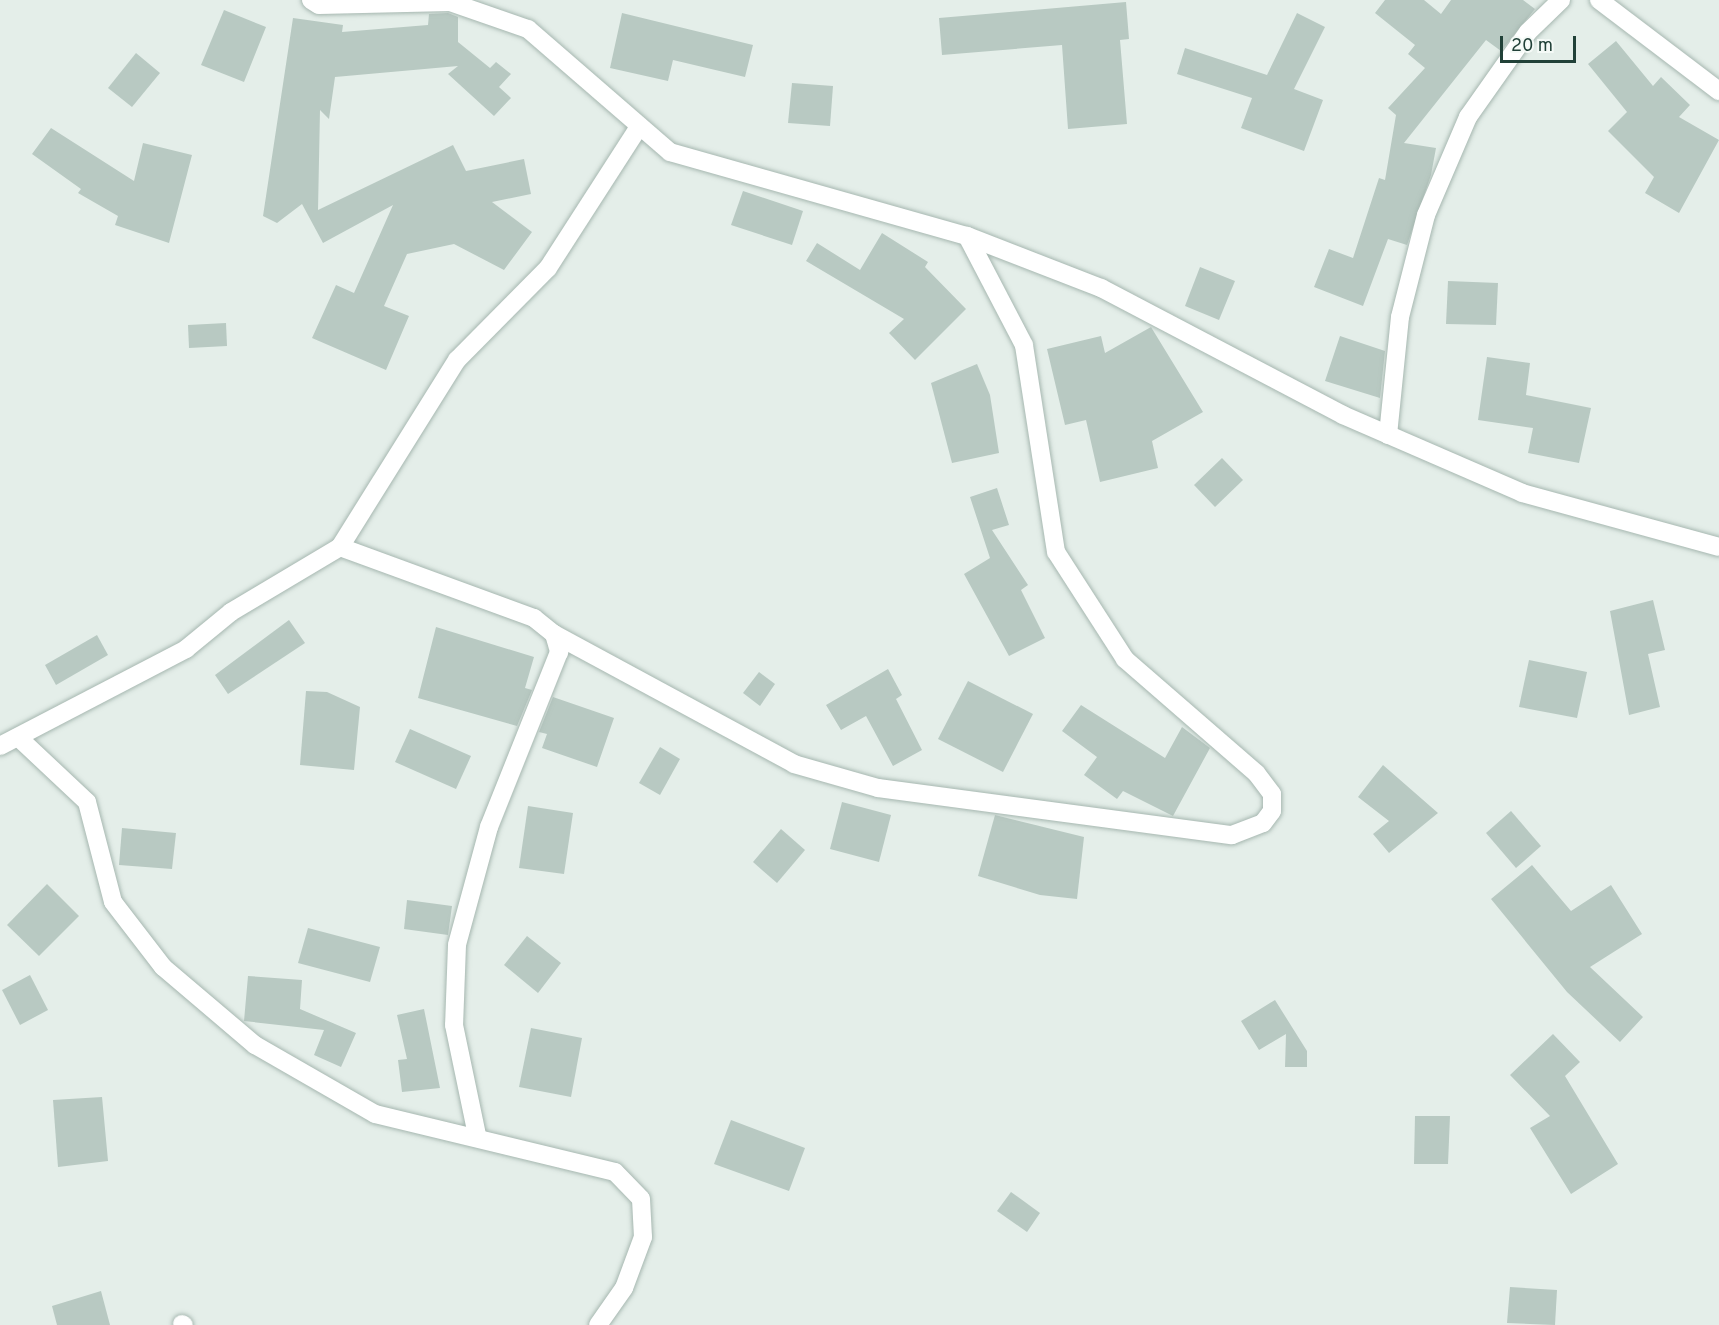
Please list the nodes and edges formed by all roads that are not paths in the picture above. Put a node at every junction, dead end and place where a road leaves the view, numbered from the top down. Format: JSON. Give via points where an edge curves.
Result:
{"nodes":[{"id":1,"x":311,"y":0,"type":"edge"},
{"id":2,"x":1561,"y":0,"type":"edge"},
{"id":3,"x":1599,"y":0,"type":"edge"},
{"id":4,"x":1719,"y":91,"type":"edge"},
{"id":5,"x":639,"y":127,"type":"junction"},
{"id":6,"x":967,"y":236,"type":"junction"},
{"id":7,"x":1388,"y":435,"type":"junction"},
{"id":8,"x":340,"y":547,"type":"junction"},
{"id":9,"x":1719,"y":547,"type":"edge"},
{"id":10,"x":554,"y":634,"type":"junction"},
{"id":11,"x":20,"y":739,"type":"junction"},
{"id":12,"x":0,"y":746,"type":"edge"},
{"id":13,"x":477,"y":1135,"type":"junction"},
{"id":14,"x":597,"y":1325,"type":"edge"}],
"edges":[{"from":1,"to":5,"type":"street","via":[[319,5],[450,2],[528,29]]},
{"from":2,"to":7,"type":"street","via":[[1528,32],[1468,117],[1426,215],[1400,317]]},
{"from":3,"to":4,"type":"street"},
{"from":5,"to":6,"type":"street","via":[[670,152]]},
{"from":5,"to":8,"type":"street","via":[[548,268],[457,360]]},
{"from":6,"to":7,"type":"street","via":[[1101,288]]},
{"from":6,"to":10,"type":"street","via":[[1024,345],[1056,552],[1125,659],[1256,773],[1272,794],[1272,811],[1263,823],[1232,835],[878,788],[794,764]]},
{"from":7,"to":9,"type":"street","via":[[1522,494]]},
{"from":8,"to":10,"type":"street","via":[[534,618]]},
{"from":8,"to":11,"type":"street","via":[[231,612],[186,649]]},
{"from":10,"to":13,"type":"street","via":[[560,652],[489,827],[457,945],[454,1025]]},
{"from":11,"to":12,"type":"street"},
{"from":11,"to":13,"type":"street","via":[[87,802],[113,902],[163,967],[255,1045],[375,1114]]},
{"from":13,"to":14,"type":"street","via":[[526,1154],[597,1164],[615,1172],[641,1199],[643,1237],[624,1288]]}]}
